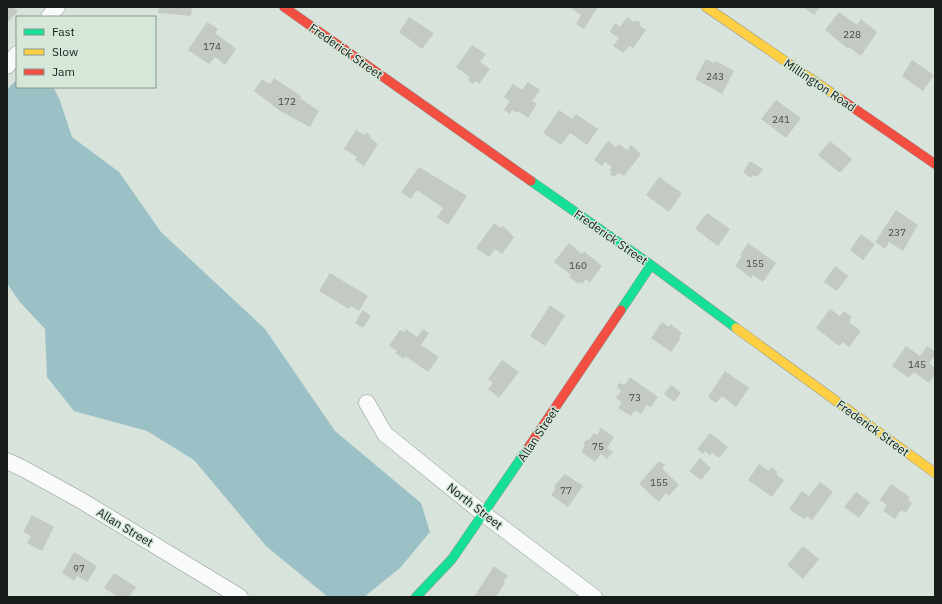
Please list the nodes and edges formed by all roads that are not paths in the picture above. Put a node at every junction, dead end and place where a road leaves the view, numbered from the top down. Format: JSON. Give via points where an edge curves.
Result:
{"nodes":[{"id":1,"x":57,"y":7,"type":"edge"},
{"id":2,"x":284,"y":7,"type":"edge"},
{"id":3,"x":706,"y":7,"type":"edge"},
{"id":4,"x":50,"y":16,"type":"edge"},
{"id":5,"x":16,"y":55,"type":"edge"},
{"id":6,"x":7,"y":66,"type":"edge"},
{"id":7,"x":935,"y":164,"type":"edge"},
{"id":8,"x":651,"y":265,"type":"junction"},
{"id":9,"x":367,"y":403,"type":"dead end"},
{"id":10,"x":7,"y":461,"type":"edge"},
{"id":11,"x":935,"y":473,"type":"edge"},
{"id":12,"x":484,"y":514,"type":"junction"},
{"id":13,"x":240,"y":597,"type":"edge"},
{"id":14,"x":416,"y":597,"type":"edge"},
{"id":15,"x":594,"y":597,"type":"edge"}],
"edges":[{"from":1,"to":4,"type":"street"},
{"from":2,"to":8,"type":"street","name":"Frederick Street"},
{"from":3,"to":7,"type":"street","name":"Millington Road"},
{"from":5,"to":6,"type":"street"},
{"from":8,"to":11,"type":"street","name":"Frederick Street"},
{"from":8,"to":12,"type":"street","name":"Allan Street"},
{"from":9,"to":12,"type":"street","name":"North Street","via":[[385,434]]},
{"from":10,"to":13,"type":"street","name":"Allan Street","via":[[82,501]]},
{"from":12,"to":14,"type":"street","name":"Allan Street","via":[[452,559]]},
{"from":12,"to":15,"type":"street","name":"North Street"}]}
